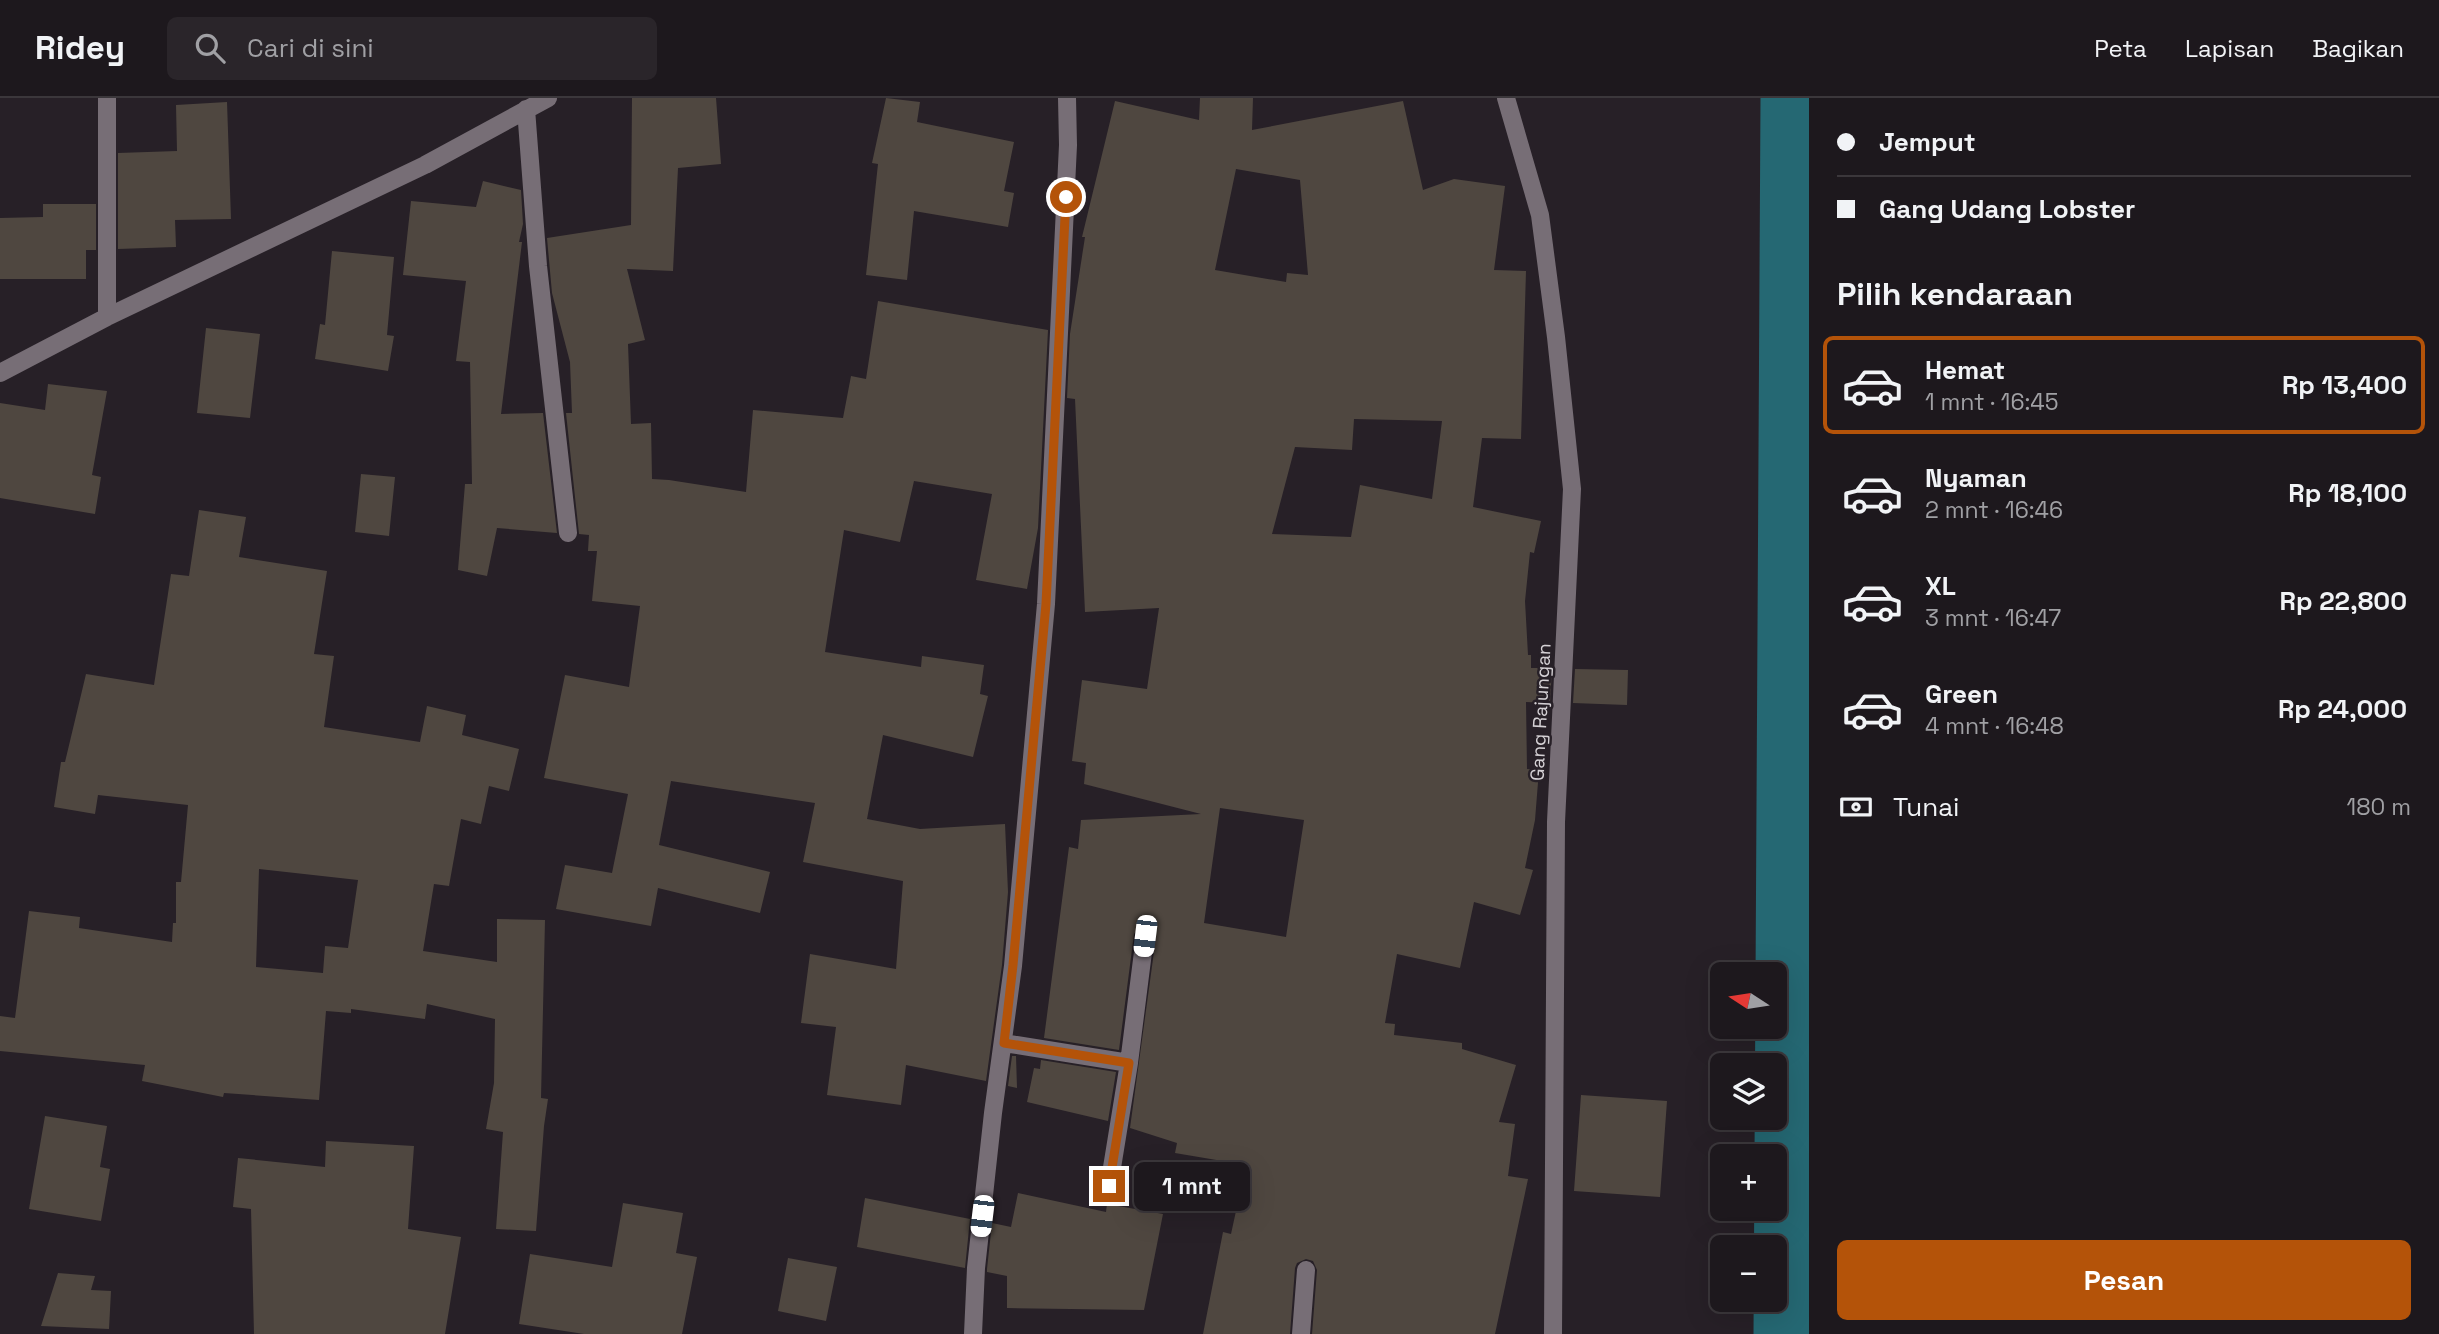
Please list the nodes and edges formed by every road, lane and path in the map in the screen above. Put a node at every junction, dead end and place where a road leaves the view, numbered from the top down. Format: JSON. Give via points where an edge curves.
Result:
{"nodes":[{"id":1,"x":107,"y":98,"type":"edge"},
{"id":2,"x":548,"y":98,"type":"edge"},
{"id":3,"x":1067,"y":98,"type":"edge"},
{"id":4,"x":1506,"y":98,"type":"edge"},
{"id":5,"x":526,"y":109,"type":"junction"},
{"id":6,"x":107,"y":317,"type":"junction"},
{"id":7,"x":0,"y":373,"type":"edge"},
{"id":8,"x":568,"y":533,"type":"dead end"},
{"id":9,"x":1145,"y":936,"type":"dead end"},
{"id":10,"x":1004,"y":1043,"type":"junction"},
{"id":11,"x":1129,"y":1063,"type":"junction"},
{"id":12,"x":1109,"y":1186,"type":"dead end"},
{"id":13,"x":1306,"y":1270,"type":"dead end"},
{"id":14,"x":973,"y":1334,"type":"edge"},
{"id":15,"x":1301,"y":1334,"type":"edge"},
{"id":16,"x":1553,"y":1334,"type":"edge"}],
"edges":[{"from":1,"to":6,"type":"street"},
{"from":2,"to":5,"type":"street"},
{"from":3,"to":10,"type":"street","via":[[1046,604]]},
{"from":4,"to":16,"type":"street","name":"Gang Rajungan","via":[[1540,215],[1572,489],[1556,822]]},
{"from":5,"to":6,"type":"street","via":[[425,166]]},
{"from":5,"to":8,"type":"street","via":[[538,266]]},
{"from":6,"to":7,"type":"street"},
{"from":9,"to":11,"type":"street"},
{"from":10,"to":11,"type":"street"},
{"from":10,"to":14,"type":"street","via":[[976,1268]]},
{"from":11,"to":12,"type":"street"},
{"from":13,"to":15,"type":"street"}]}
